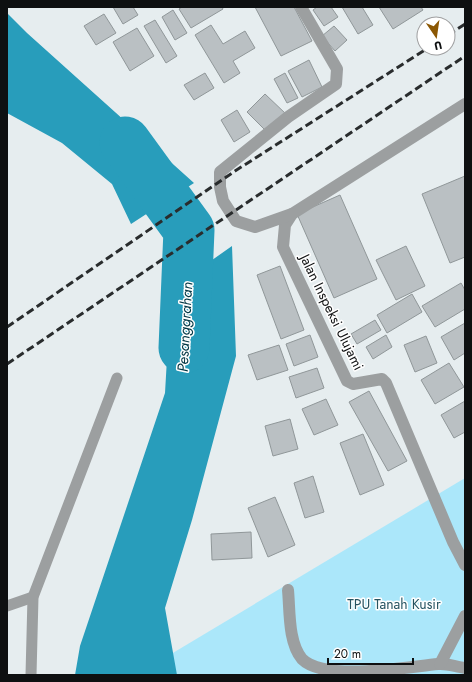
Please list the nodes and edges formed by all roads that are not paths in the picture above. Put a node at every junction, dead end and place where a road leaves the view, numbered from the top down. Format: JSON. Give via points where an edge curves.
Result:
{"nodes":[{"id":1,"x":301,"y":7,"type":"edge"},
{"id":2,"x":465,"y":104,"type":"edge"},
{"id":3,"x":292,"y":214,"type":"junction"},
{"id":4,"x":118,"y":378,"type":"dead end"},
{"id":5,"x":465,"y":565,"type":"edge"},
{"id":6,"x":288,"y":590,"type":"dead end"},
{"id":7,"x":33,"y":597,"type":"junction"},
{"id":8,"x":7,"y":606,"type":"edge"},
{"id":9,"x":465,"y":616,"type":"edge"},
{"id":10,"x":440,"y":664,"type":"junction"},
{"id":11,"x":465,"y":668,"type":"edge"},
{"id":12,"x":31,"y":675,"type":"edge"}],
"edges":[{"from":1,"to":3,"type":"street","via":[[336,69],[336,84],[288,117],[220,172],[223,201],[236,221],[255,227]]},
{"from":2,"to":3,"type":"street"},
{"from":3,"to":5,"type":"street","name":"Jalan Inspeksi Ulujami","via":[[285,226],[283,247],[344,375],[347,381],[353,384],[375,379],[382,379],[386,383]]},
{"from":4,"to":7,"type":"lane"},
{"from":6,"to":10,"type":"street","via":[[293,640],[301,658],[311,666],[332,672],[366,674]]},
{"from":7,"to":8,"type":"lane"},
{"from":7,"to":12,"type":"lane"},
{"from":9,"to":10,"type":"street"},
{"from":10,"to":11,"type":"street"}]}
